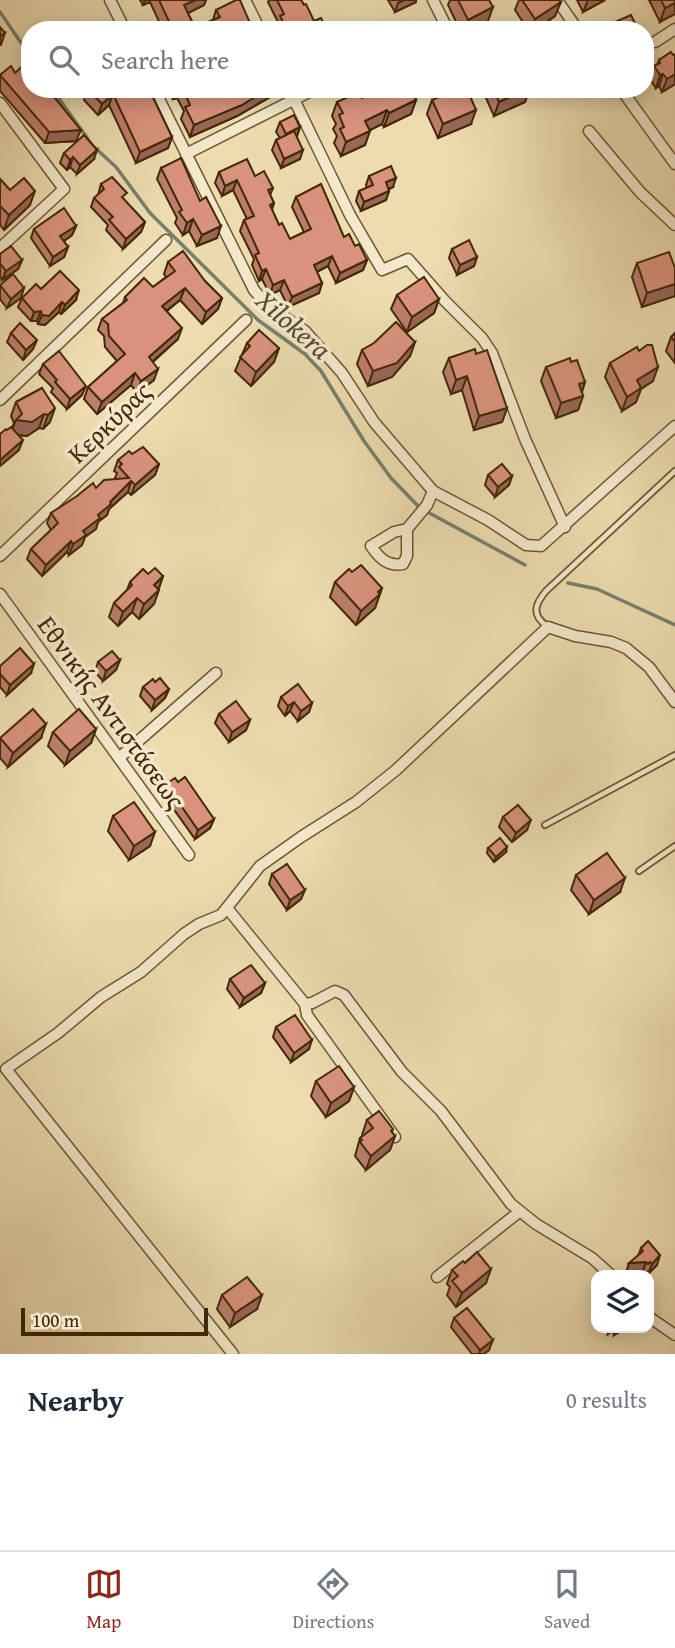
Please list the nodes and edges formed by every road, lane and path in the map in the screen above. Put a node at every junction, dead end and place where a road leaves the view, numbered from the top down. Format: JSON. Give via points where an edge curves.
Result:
{"nodes":[{"id":1,"x":110,"y":0,"type":"edge"},
{"id":2,"x":245,"y":0,"type":"edge"},
{"id":3,"x":433,"y":0,"type":"edge"},
{"id":4,"x":556,"y":0,"type":"edge"},
{"id":5,"x":120,"y":21,"type":"edge"},
{"id":6,"x":256,"y":21,"type":"edge"},
{"id":7,"x":444,"y":21,"type":"edge"},
{"id":8,"x":571,"y":21,"type":"edge"},
{"id":9,"x":675,"y":29,"type":"edge"},
{"id":10,"x":655,"y":42,"type":"dead end"},
{"id":11,"x":158,"y":98,"type":"edge"},
{"id":12,"x":285,"y":98,"type":"edge"},
{"id":13,"x":294,"y":98,"type":"edge"},
{"id":14,"x":627,"y":98,"type":"edge"},
{"id":15,"x":0,"y":103,"type":"edge"},
{"id":16,"x":589,"y":131,"type":"dead end"},
{"id":17,"x":186,"y":154,"type":"junction"},
{"id":18,"x":675,"y":164,"type":"edge"},
{"id":19,"x":675,"y":225,"type":"edge"},
{"id":20,"x":166,"y":240,"type":"dead end"},
{"id":21,"x":0,"y":248,"type":"edge"},
{"id":22,"x":246,"y":320,"type":"dead end"},
{"id":23,"x":0,"y":400,"type":"edge"},
{"id":24,"x":675,"y":426,"type":"edge"},
{"id":25,"x":675,"y":471,"type":"edge"},
{"id":26,"x":433,"y":491,"type":"junction"},
{"id":27,"x":565,"y":527,"type":"junction"},
{"id":28,"x":407,"y":529,"type":"dead end"},
{"id":29,"x":0,"y":556,"type":"edge"},
{"id":30,"x":0,"y":594,"type":"edge"},
{"id":31,"x":548,"y":627,"type":"junction"},
{"id":32,"x":216,"y":673,"type":"dead end"},
{"id":33,"x":675,"y":702,"type":"edge"},
{"id":34,"x":675,"y":755,"type":"edge"},
{"id":35,"x":119,"y":758,"type":"junction"},
{"id":36,"x":545,"y":825,"type":"dead end"},
{"id":37,"x":675,"y":846,"type":"edge"},
{"id":38,"x":189,"y":855,"type":"dead end"},
{"id":39,"x":639,"y":871,"type":"dead end"},
{"id":40,"x":227,"y":908,"type":"junction"},
{"id":41,"x":305,"y":1004,"type":"junction"},
{"id":42,"x":395,"y":1137,"type":"edge"},
{"id":43,"x":519,"y":1212,"type":"junction"},
{"id":44,"x":605,"y":1270,"type":"edge"},
{"id":45,"x":437,"y":1277,"type":"dead end"},
{"id":46,"x":654,"y":1320,"type":"edge"},
{"id":47,"x":675,"y":1335,"type":"edge"},
{"id":48,"x":233,"y":1354,"type":"edge"}],
"edges":[{"from":1,"to":5,"type":"street"},
{"from":2,"to":6,"type":"street"},
{"from":3,"to":7,"type":"street"},
{"from":4,"to":8,"type":"street"},
{"from":9,"to":10,"type":"street"},
{"from":11,"to":17,"type":"street"},
{"from":12,"to":17,"type":"street"},
{"from":13,"to":27,"type":"street","via":[[355,225],[382,270],[408,259],[492,353]]},
{"from":14,"to":18,"type":"street"},
{"from":15,"to":21,"type":"street","via":[[64,189]]},
{"from":16,"to":19,"type":"street","via":[[640,192]]},
{"from":17,"to":26,"type":"street","via":[[254,290],[267,305],[305,331]]},
{"from":20,"to":23,"type":"street"},
{"from":22,"to":29,"type":"street","name":"Κερκύρας"},
{"from":24,"to":27,"type":"street"},
{"from":25,"to":31,"type":"lane","via":[[546,590],[535,611]]},
{"from":26,"to":27,"type":"street","via":[[526,545],[546,544]]},
{"from":26,"to":28,"type":"street"},
{"from":30,"to":35,"type":"street","name":"Εθνικής Αντιστάσεως"},
{"from":31,"to":33,"type":"street","via":[[626,648],[649,667]]},
{"from":31,"to":40,"type":"street","via":[[396,771],[260,866]]},
{"from":32,"to":35,"type":"street"},
{"from":34,"to":36,"type":"lane"},
{"from":35,"to":38,"type":"street","name":"Εθνικής Αντιστάσεως"},
{"from":37,"to":39,"type":"lane"},
{"from":40,"to":41,"type":"street"},
{"from":40,"to":48,"type":"street","via":[[184,934],[141,972],[6,1069]]},
{"from":41,"to":42,"type":"street","via":[[312,1023]]},
{"from":41,"to":43,"type":"street","via":[[335,991],[344,995]]},
{"from":43,"to":44,"type":"street"},
{"from":43,"to":45,"type":"street"},
{"from":46,"to":47,"type":"street"}]}
